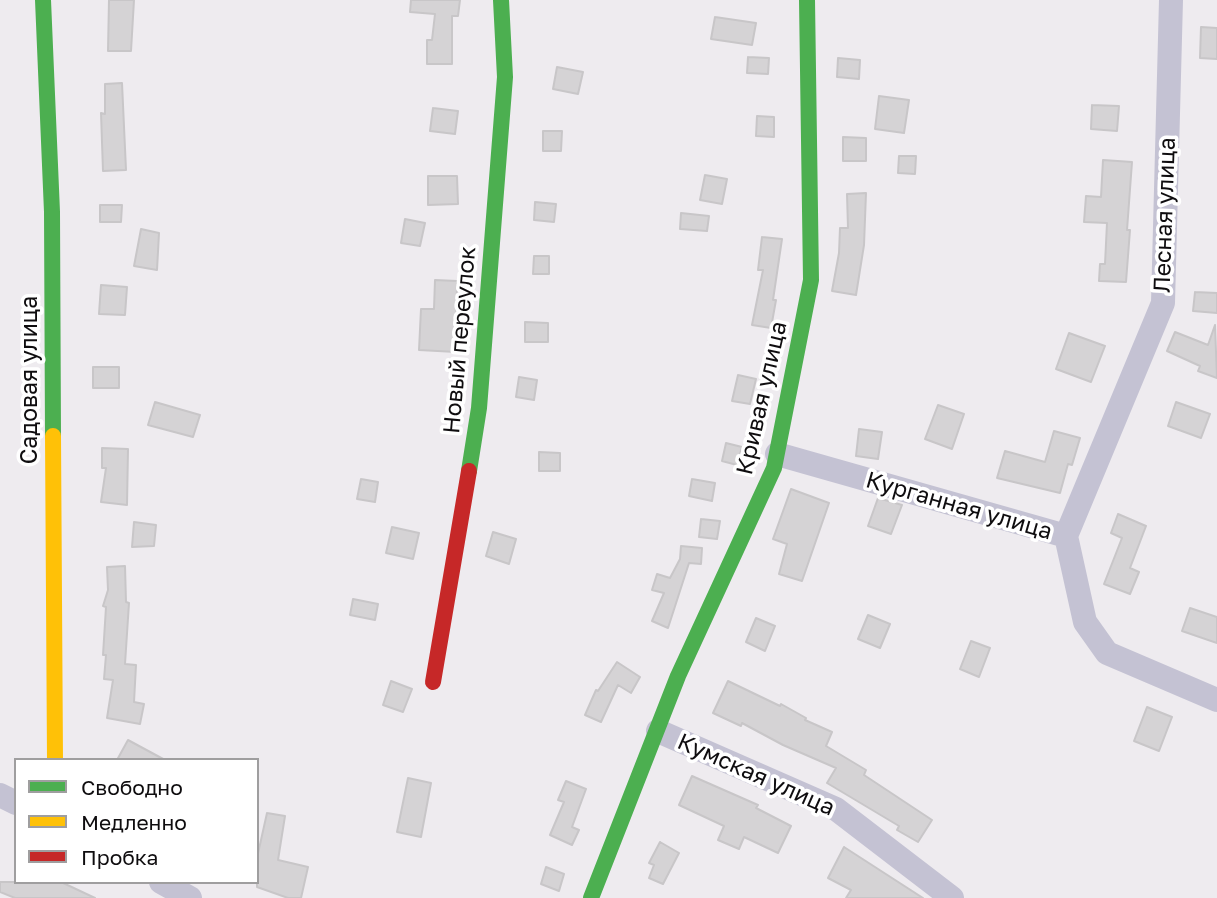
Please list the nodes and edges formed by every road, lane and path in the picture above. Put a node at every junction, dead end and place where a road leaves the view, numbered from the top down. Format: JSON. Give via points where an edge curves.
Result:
{"nodes":[{"id":1,"x":43,"y":0,"type":"edge"},
{"id":2,"x":501,"y":0,"type":"edge"},
{"id":3,"x":807,"y":0,"type":"edge"},
{"id":4,"x":1171,"y":0,"type":"edge"},
{"id":5,"x":777,"y":454,"type":"junction"},
{"id":6,"x":1066,"y":536,"type":"junction"},
{"id":7,"x":433,"y":682,"type":"dead end"},
{"id":8,"x":1217,"y":700,"type":"edge"},
{"id":9,"x":658,"y":731,"type":"junction"},
{"id":10,"x":55,"y":758,"type":"edge"},
{"id":11,"x":166,"y":884,"type":"edge"},
{"id":12,"x":190,"y":898,"type":"edge"},
{"id":13,"x":591,"y":898,"type":"edge"},
{"id":14,"x":952,"y":898,"type":"edge"}],
"edges":[{"from":1,"to":10,"type":"street","name":"Садовая улица","via":[[52,212]]},
{"from":2,"to":7,"type":"street","name":"Новый переулок","via":[[505,77],[479,408]]},
{"from":3,"to":5,"type":"street","name":"Кривая улица","via":[[811,280]]},
{"from":4,"to":6,"type":"street","name":"Лесная улица","via":[[1163,303]]},
{"from":5,"to":6,"type":"street","name":"Курганная улица"},
{"from":5,"to":9,"type":"street","name":"Кривая улица"},
{"from":6,"to":8,"type":"street","name":"Курганная улица","via":[[1085,622],[1107,653]]},
{"from":9,"to":13,"type":"street","name":"Кривая улица"},
{"from":9,"to":14,"type":"street","name":"Кумская улица","via":[[836,809]]},
{"from":11,"to":12,"type":"street"}]}
